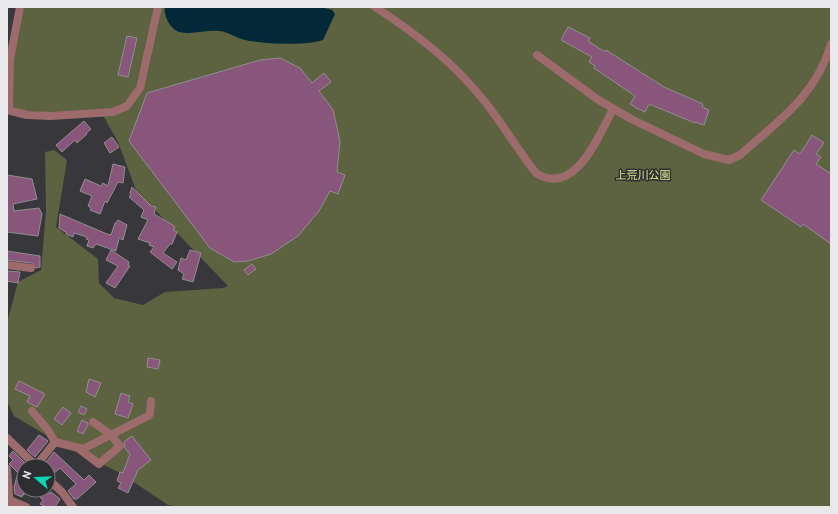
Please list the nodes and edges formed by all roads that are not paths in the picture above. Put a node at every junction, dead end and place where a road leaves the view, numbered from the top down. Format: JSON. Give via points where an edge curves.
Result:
{"nodes":[{"id":1,"x":20,"y":7,"type":"edge"},
{"id":2,"x":158,"y":7,"type":"edge"},
{"id":3,"x":374,"y":7,"type":"edge"},
{"id":4,"x":831,"y":44,"type":"edge"},
{"id":5,"x":538,"y":55,"type":"dead end"},
{"id":6,"x":8,"y":73,"type":"edge"},
{"id":7,"x":613,"y":109,"type":"junction"},
{"id":8,"x":8,"y":110,"type":"edge"},
{"id":9,"x":7,"y":264,"type":"edge"},
{"id":10,"x":31,"y":268,"type":"dead end"},
{"id":11,"x":151,"y":401,"type":"dead end"},
{"id":12,"x":32,"y":411,"type":"dead end"},
{"id":13,"x":93,"y":422,"type":"dead end"},
{"id":14,"x":110,"y":434,"type":"junction"},
{"id":15,"x":7,"y":438,"type":"edge"},
{"id":16,"x":55,"y":442,"type":"junction"},
{"id":17,"x":78,"y":448,"type":"junction"},
{"id":18,"x":28,"y":458,"type":"edge"},
{"id":19,"x":42,"y":458,"type":"edge"},
{"id":20,"x":7,"y":469,"type":"edge"},
{"id":21,"x":56,"y":486,"type":"edge"},
{"id":22,"x":9,"y":502,"type":"edge"},
{"id":23,"x":26,"y":507,"type":"edge"},
{"id":24,"x":73,"y":507,"type":"edge"}],
"edges":[{"from":1,"to":6,"type":"street"},
{"from":2,"to":8,"type":"street","via":[[140,88],[127,106],[113,112],[51,116],[27,115]]},
{"from":3,"to":7,"type":"street","via":[[410,30],[465,78],[536,174],[544,178],[562,177],[582,165]]},
{"from":4,"to":7,"type":"street","via":[[816,81],[804,98],[740,155],[729,160],[704,154]]},
{"from":5,"to":7,"type":"street"},
{"from":6,"to":8,"type":"street"},
{"from":9,"to":10,"type":"street"},
{"from":11,"to":14,"type":"street","via":[[148,416]]},
{"from":12,"to":16,"type":"street"},
{"from":13,"to":14,"type":"street"},
{"from":14,"to":17,"type":"street","via":[[88,447]]},
{"from":14,"to":17,"type":"street","via":[[120,446],[99,464]]},
{"from":15,"to":18,"type":"street"},
{"from":16,"to":17,"type":"street"},
{"from":16,"to":19,"type":"street"},
{"from":20,"to":22,"type":"street"},
{"from":21,"to":24,"type":"street"},
{"from":22,"to":23,"type":"street"}]}
